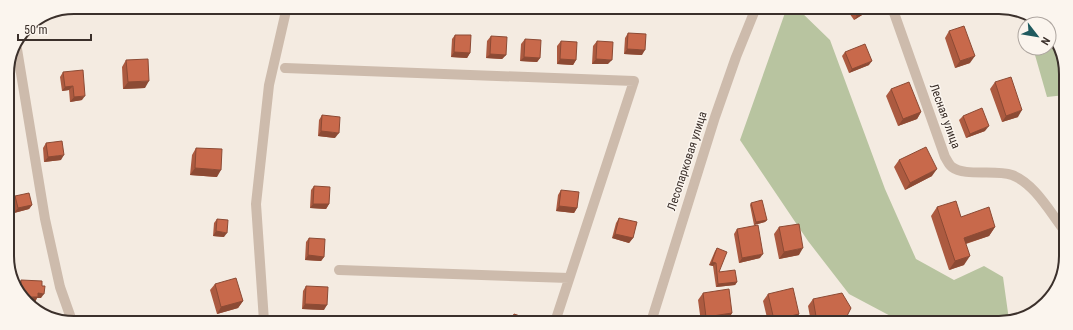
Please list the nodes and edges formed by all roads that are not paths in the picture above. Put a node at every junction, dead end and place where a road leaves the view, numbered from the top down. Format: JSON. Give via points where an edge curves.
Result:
{"nodes":[{"id":1,"x":285,"y":14,"type":"edge"},
{"id":2,"x":753,"y":14,"type":"edge"},
{"id":3,"x":894,"y":14,"type":"edge"},
{"id":4,"x":18,"y":54,"type":"edge"},
{"id":5,"x":285,"y":68,"type":"dead end"},
{"id":6,"x":1059,"y":224,"type":"edge"},
{"id":7,"x":339,"y":270,"type":"dead end"},
{"id":8,"x":569,"y":278,"type":"junction"},
{"id":9,"x":70,"y":315,"type":"edge"},
{"id":10,"x":264,"y":316,"type":"edge"},
{"id":11,"x":557,"y":316,"type":"edge"},
{"id":12,"x":652,"y":316,"type":"edge"}],
"edges":[{"from":1,"to":10,"type":"street","via":[[270,85],[256,204]]},
{"from":2,"to":12,"type":"street","name":"Лесопарковая улица","via":[[714,117]]},
{"from":3,"to":6,"type":"street","name":"Лесная улица","via":[[945,157],[952,167],[966,172],[998,172],[1013,175],[1029,185]]},
{"from":4,"to":9,"type":"street","via":[[45,219],[60,287]]},
{"from":5,"to":8,"type":"street","via":[[634,81]]},
{"from":7,"to":8,"type":"street"},
{"from":8,"to":11,"type":"street"}]}
